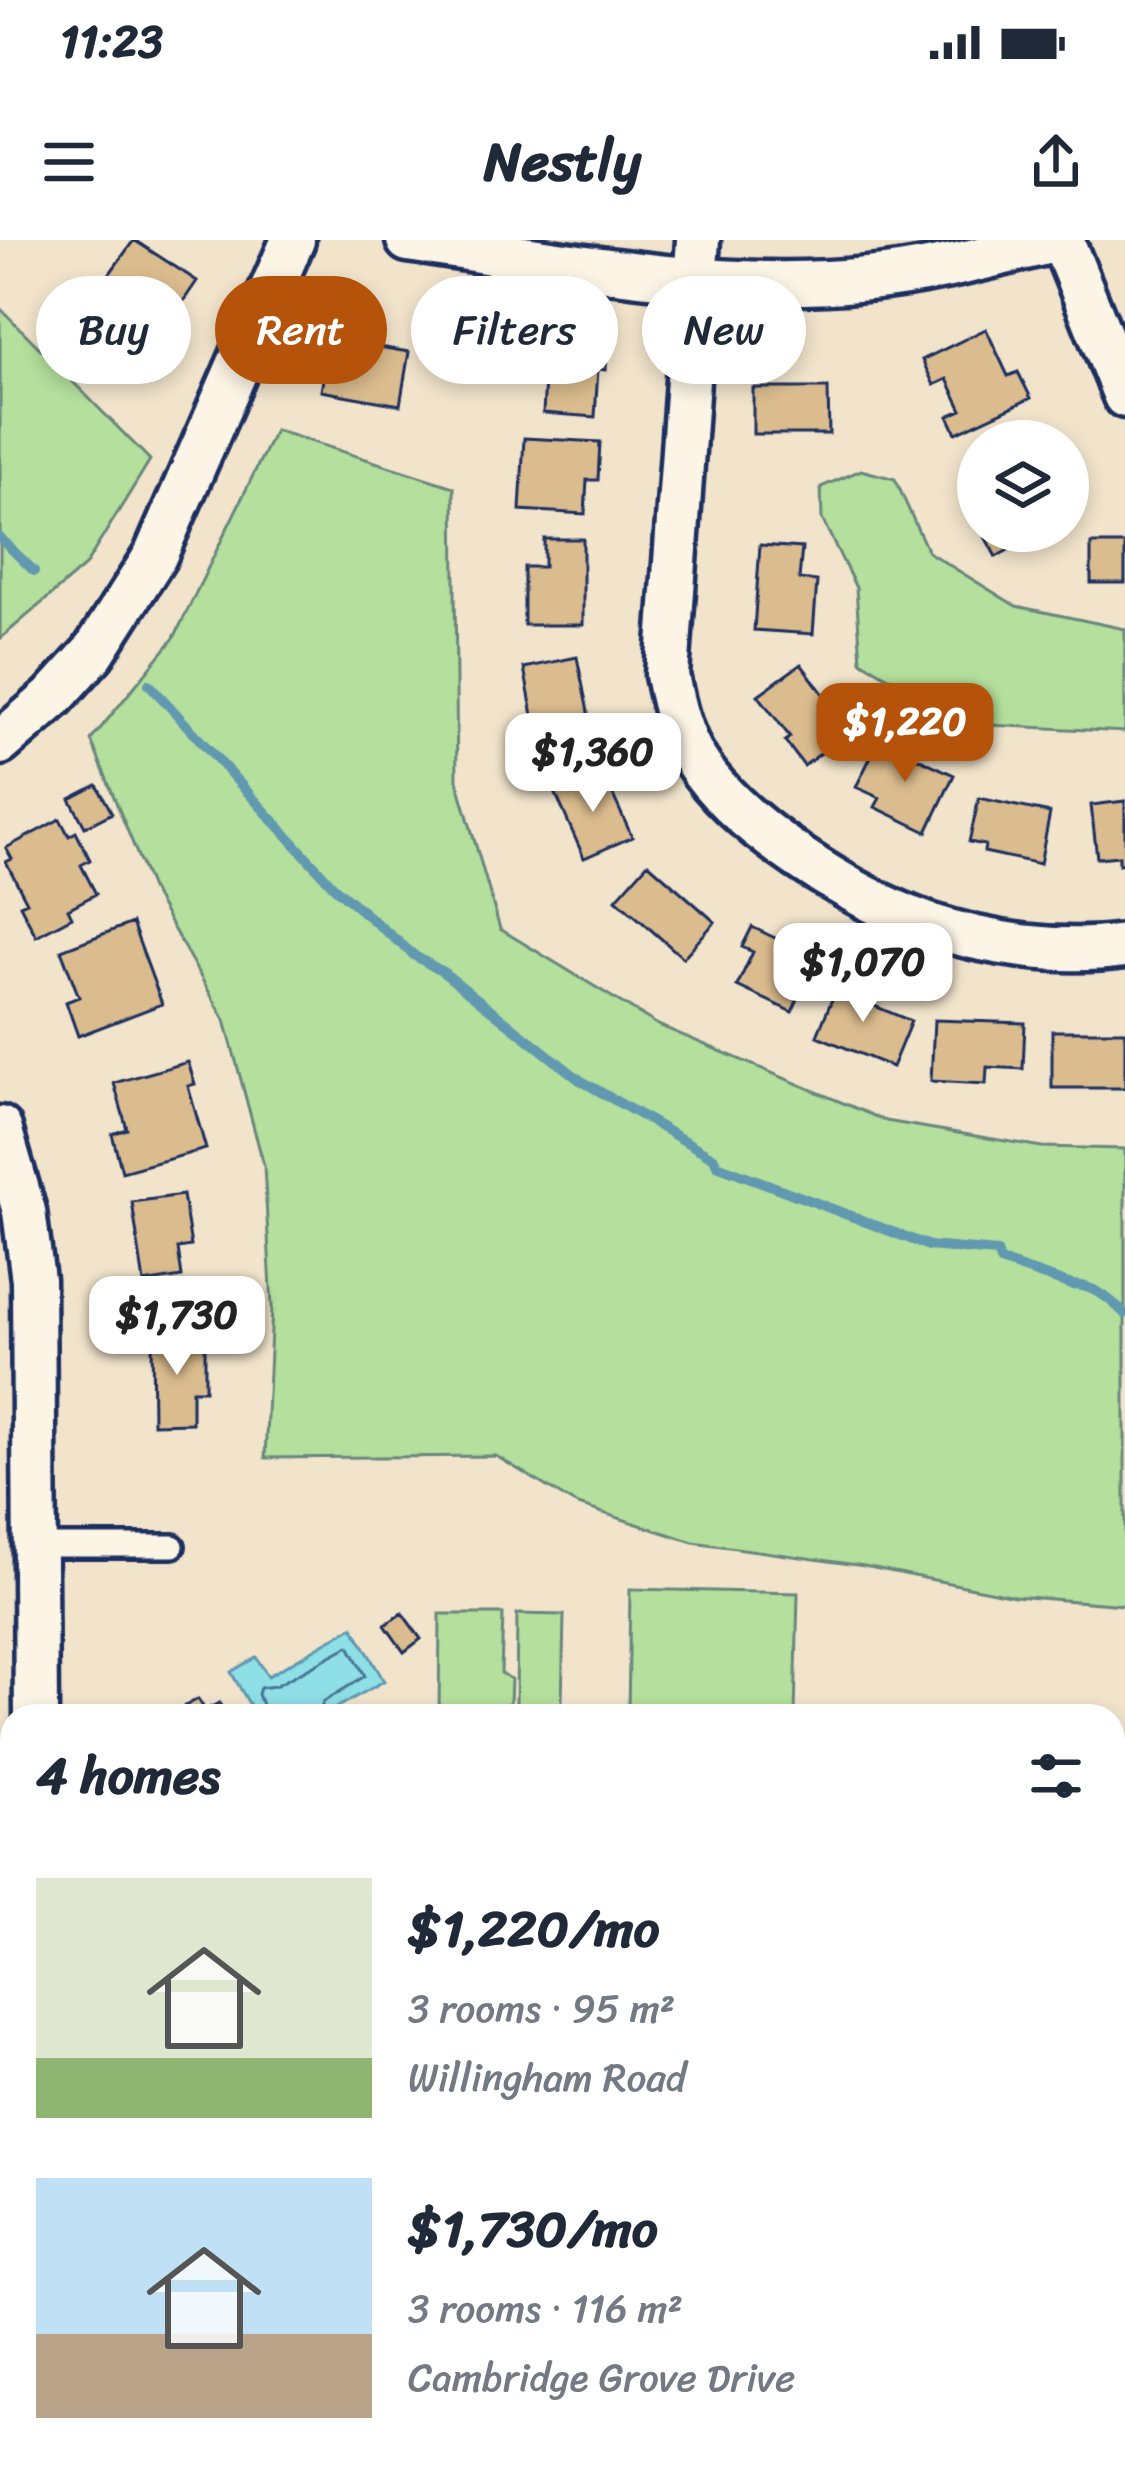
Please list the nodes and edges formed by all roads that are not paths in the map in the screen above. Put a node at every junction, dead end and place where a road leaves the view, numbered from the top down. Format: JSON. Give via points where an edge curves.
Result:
{"nodes":[{"id":1,"x":293,"y":240,"type":"edge"},
{"id":2,"x":408,"y":240,"type":"edge"},
{"id":3,"x":1060,"y":240,"type":"edge"},
{"id":4,"x":696,"y":259,"type":"edge"},
{"id":5,"x":1125,"y":396,"type":"edge"},
{"id":6,"x":6,"y":736,"type":"edge"},
{"id":7,"x":1125,"y":946,"type":"edge"},
{"id":8,"x":0,"y":1128,"type":"edge"},
{"id":9,"x":36,"y":1546,"type":"junction"},
{"id":10,"x":173,"y":1546,"type":"dead end"},
{"id":11,"x":36,"y":1704,"type":"edge"}],
"edges":[{"from":1,"to":6,"type":"street","via":[[155,556],[93,653]]},
{"from":2,"to":4,"type":"street"},
{"from":3,"to":4,"type":"street","via":[[865,280],[797,283]]},
{"from":3,"to":5,"type":"street"},
{"from":4,"to":7,"type":"street","via":[[667,675],[695,760],[761,831],[923,923],[1047,950]]},
{"from":8,"to":9,"type":"street","via":[[24,1210],[33,1280]]},
{"from":9,"to":10,"type":"lane"},
{"from":9,"to":11,"type":"street"}]}
